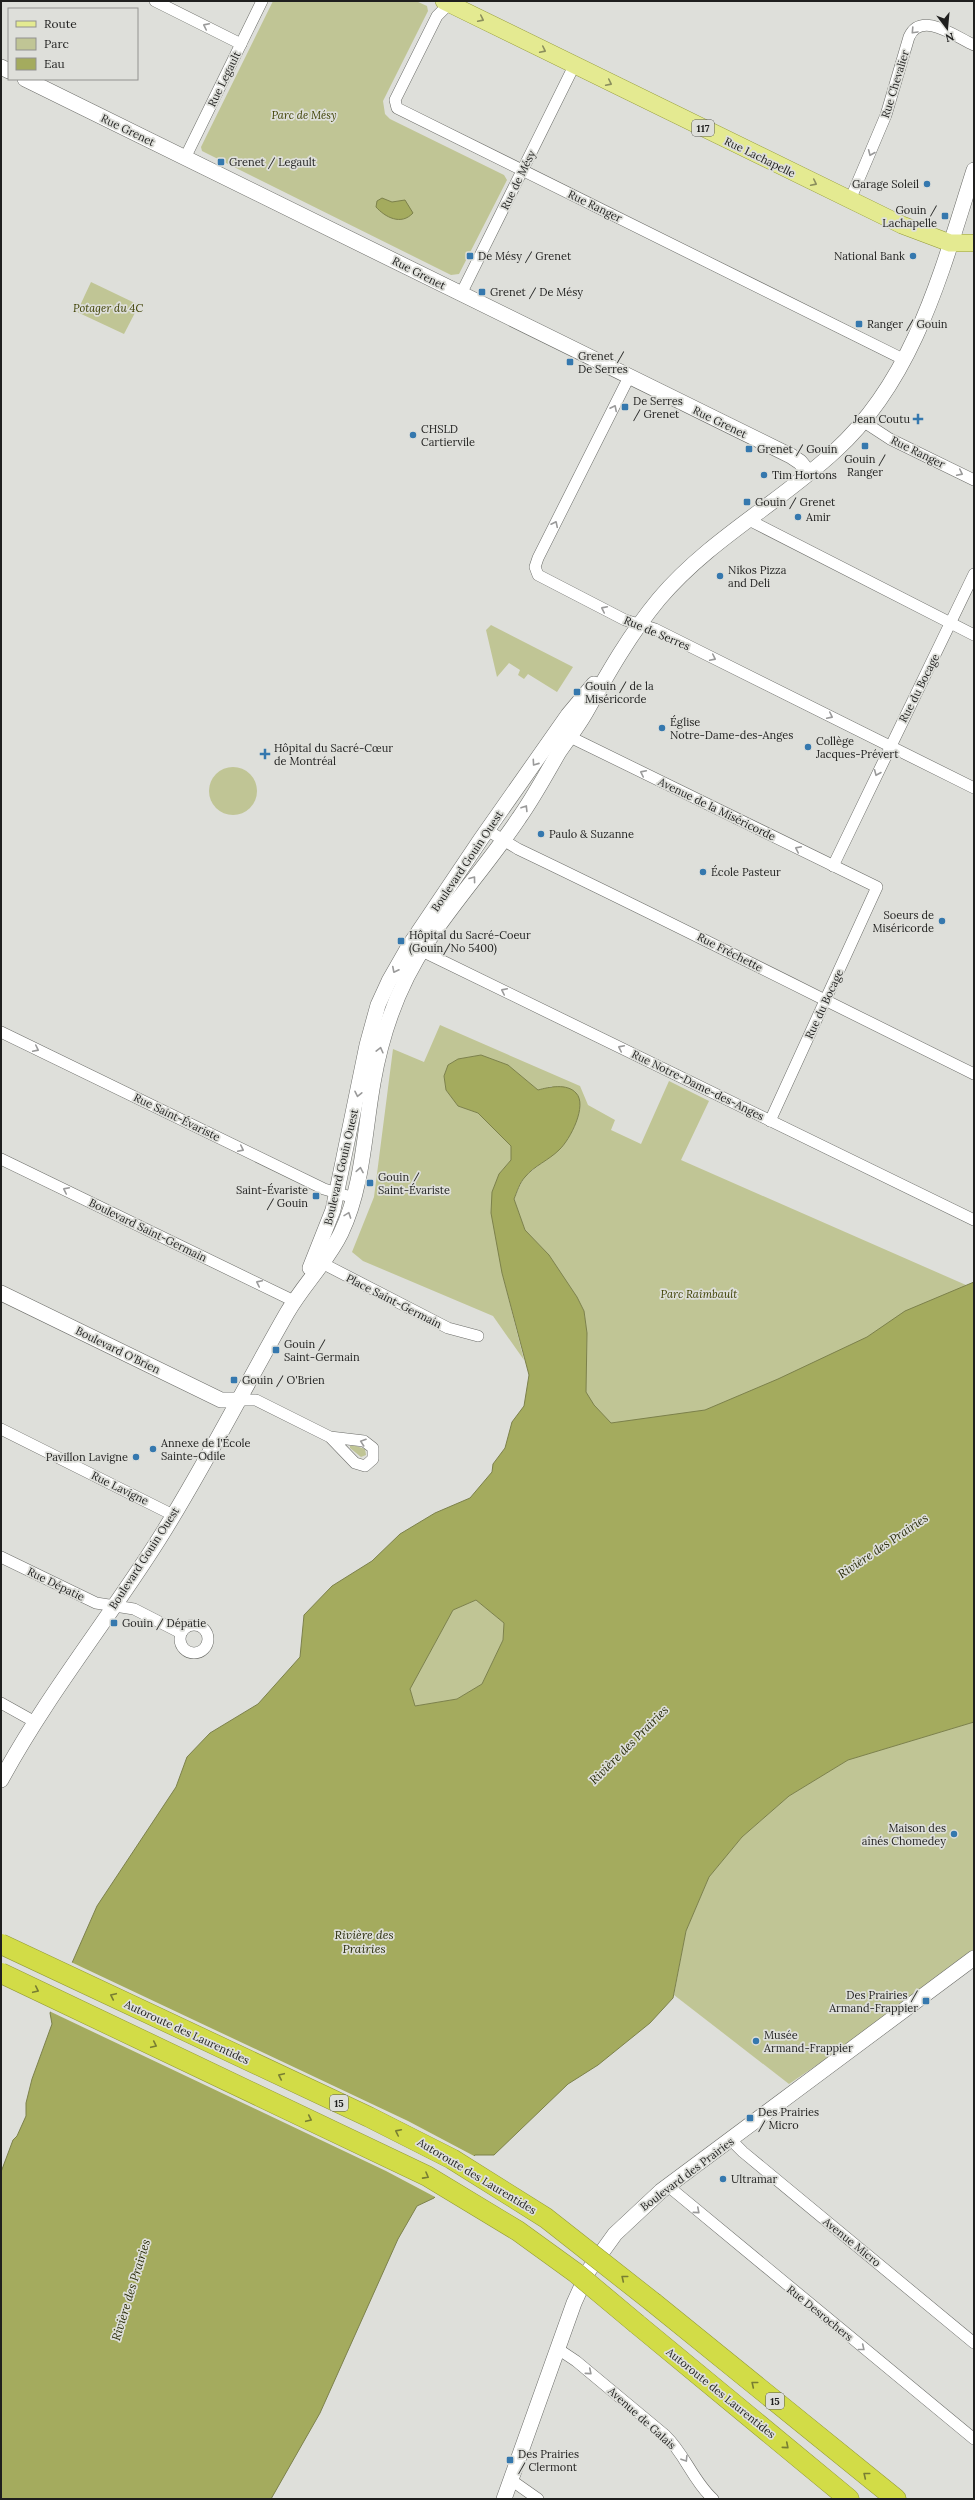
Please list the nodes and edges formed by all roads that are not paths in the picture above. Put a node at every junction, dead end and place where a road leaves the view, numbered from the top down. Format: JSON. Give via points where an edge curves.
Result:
{"nodes":[{"id":1,"x":155,"y":1,"type":"edge"},
{"id":2,"x":262,"y":1,"type":"edge"},
{"id":3,"x":449,"y":2,"type":"edge"},
{"id":4,"x":241,"y":44,"type":"junction"},
{"id":5,"x":974,"y":45,"type":"edge"},
{"id":6,"x":574,"y":66,"type":"junction"},
{"id":7,"x":26,"y":80,"type":"edge"},
{"id":8,"x":185,"y":158,"type":"junction"},
{"id":9,"x":523,"y":170,"type":"junction"},
{"id":10,"x":974,"y":170,"type":"edge"},
{"id":11,"x":850,"y":200,"type":"junction"},
{"id":12,"x":950,"y":243,"type":"junction"},
{"id":13,"x":974,"y":243,"type":"edge"},
{"id":14,"x":461,"y":294,"type":"junction"},
{"id":15,"x":905,"y":360,"type":"junction"},
{"id":16,"x":629,"y":377,"type":"junction"},
{"id":17,"x":864,"y":422,"type":"junction"},
{"id":18,"x":809,"y":473,"type":"junction"},
{"id":19,"x":974,"y":480,"type":"edge"},
{"id":20,"x":747,"y":520,"type":"junction"},
{"id":21,"x":974,"y":574,"type":"edge"},
{"id":22,"x":951,"y":623,"type":"junction"},
{"id":23,"x":640,"y":624,"type":"junction"},
{"id":24,"x":974,"y":634,"type":"edge"},
{"id":25,"x":563,"y":734,"type":"junction"},
{"id":26,"x":890,"y":746,"type":"junction"},
{"id":27,"x":974,"y":788,"type":"edge"},
{"id":28,"x":488,"y":830,"type":"junction"},
{"id":29,"x":503,"y":840,"type":"junction"},
{"id":30,"x":833,"y":866,"type":"junction"},
{"id":31,"x":877,"y":887,"type":"joint"},
{"id":32,"x":422,"y":951,"type":"junction"},
{"id":33,"x":825,"y":1001,"type":"junction"},
{"id":34,"x":1,"y":1032,"type":"edge"},
{"id":35,"x":974,"y":1074,"type":"edge"},
{"id":36,"x":770,"y":1121,"type":"junction"},
{"id":37,"x":1,"y":1159,"type":"edge"},
{"id":38,"x":337,"y":1194,"type":"junction"},
{"id":39,"x":354,"y":1198,"type":"junction"},
{"id":40,"x":974,"y":1220,"type":"edge"},
{"id":41,"x":318,"y":1261,"type":"junction"},
{"id":42,"x":1,"y":1293,"type":"edge"},
{"id":43,"x":298,"y":1295,"type":"junction"},
{"id":44,"x":478,"y":1336,"type":"dead end"},
{"id":45,"x":237,"y":1400,"type":"junction"},
{"id":46,"x":1,"y":1429,"type":"edge"},
{"id":47,"x":330,"y":1437,"type":"dead end"},
{"id":48,"x":173,"y":1515,"type":"junction"},
{"id":49,"x":1,"y":1557,"type":"edge"},
{"id":50,"x":113,"y":1606,"type":"junction"},
{"id":51,"x":181,"y":1633,"type":"dead end"},
{"id":52,"x":1,"y":1704,"type":"edge"},
{"id":53,"x":35,"y":1722,"type":"junction"},
{"id":54,"x":1,"y":1780,"type":"edge"},
{"id":55,"x":1,"y":1944,"type":"edge"},
{"id":56,"x":974,"y":1958,"type":"edge"},
{"id":57,"x":1,"y":1973,"type":"edge"},
{"id":58,"x":731,"y":2140,"type":"junction"},
{"id":59,"x":668,"y":2186,"type":"junction"},
{"id":60,"x":974,"y":2343,"type":"edge"},
{"id":61,"x":558,"y":2349,"type":"junction"},
{"id":62,"x":974,"y":2439,"type":"edge"},
{"id":63,"x":510,"y":2480,"type":"junction"},
{"id":64,"x":504,"y":2499,"type":"edge"},
{"id":65,"x":538,"y":2499,"type":"edge"},
{"id":66,"x":713,"y":2499,"type":"edge"},
{"id":67,"x":849,"y":2499,"type":"edge"},
{"id":68,"x":896,"y":2499,"type":"edge"}],
"edges":[{"from":4,"to":1,"type":"street","one_way":true},
{"from":2,"to":4,"type":"street","name":"Rue Legault"},
{"from":3,"to":6,"type":"main road","name":"Rue Lachapelle","number":"117","one_way":true},
{"from":3,"to":9,"type":"street","name":"Rue Ranger","via":[[437,16],[397,95],[395,105],[402,111]]},
{"from":4,"to":8,"type":"street","name":"Rue Legault"},
{"from":5,"to":11,"type":"street","name":"Rue Chevalier","one_way":true,"via":[[930,25],[914,29],[909,37],[886,115]]},
{"from":6,"to":9,"type":"street","name":"Rue de Mésy"},
{"from":6,"to":11,"type":"main road","name":"Rue Lachapelle","number":"117","one_way":true},
{"from":7,"to":8,"type":"street","name":"Rue Grenet"},
{"from":8,"to":14,"type":"street","name":"Rue Grenet"},
{"from":9,"to":14,"type":"street","name":"Rue de Mésy"},
{"from":9,"to":15,"type":"street","name":"Rue Ranger"},
{"from":10,"to":12,"type":"street","name":"Boulevard Gouin Ouest"},
{"from":11,"to":12,"type":"main road","name":"Rue Lachapelle","number":"117","via":[[911,229]]},
{"from":12,"to":13,"type":"main road","name":"Rue Lachapelle","number":"117"},
{"from":12,"to":15,"type":"street","name":"Boulevard Gouin Ouest"},
{"from":14,"to":16,"type":"street","name":"Rue Grenet"},
{"from":15,"to":17,"type":"street","name":"Boulevard Gouin Ouest","via":[[890,387]]},
{"from":16,"to":18,"type":"street","name":"Rue Grenet","via":[[791,456]]},
{"from":23,"to":16,"type":"street","name":"Rue de Serres","one_way":true,"via":[[625,620],[545,580],[538,575],[535,567]]},
{"from":17,"to":18,"type":"street","name":"Boulevard Gouin Ouest","via":[[836,451]]},
{"from":17,"to":19,"type":"street","name":"Rue Ranger","one_way":true,"via":[[890,439]]},
{"from":18,"to":20,"type":"street","name":"Boulevard Gouin Ouest"},
{"from":20,"to":22,"type":"street"},
{"from":20,"to":23,"type":"street","name":"Boulevard Gouin Ouest","via":[[684,572]]},
{"from":21,"to":22,"type":"street","name":"Rue du Bocage"},
{"from":22,"to":24,"type":"street"},
{"from":22,"to":26,"type":"street","name":"Rue du Bocage"},
{"from":23,"to":25,"type":"street","name":"Boulevard Gouin Ouest"},
{"from":23,"to":26,"type":"street","name":"Rue de Serres","one_way":true},
{"from":25,"to":28,"type":"street","name":"Boulevard Gouin Ouest","one_way":true},
{"from":29,"to":25,"type":"street","name":"Boulevard Gouin Ouest","one_way":true,"via":[[519,818]]},
{"from":30,"to":25,"type":"street","name":"Avenue de la Miséricorde","one_way":true},
{"from":26,"to":27,"type":"street","name":"Rue de Serres"},
{"from":26,"to":30,"type":"street","name":"Rue du Bocage","one_way":true},
{"from":28,"to":29,"type":"street","name":"Rue Fréchette"},
{"from":28,"to":38,"type":"street","name":"Boulevard Gouin Ouest","one_way":true,"via":[[400,959],[378,1005],[367,1045]]},
{"from":32,"to":29,"type":"street","name":"Boulevard Gouin Ouest","one_way":true},
{"from":29,"to":33,"type":"street","name":"Rue Fréchette","via":[[748,960]]},
{"from":30,"to":31,"type":"street","name":"Avenue de la Miséricorde"},
{"from":31,"to":33,"type":"street","name":"Rue du Bocage"},
{"from":36,"to":32,"type":"street","name":"Rue Notre-Dame-des-Anges","one_way":true},
{"from":39,"to":32,"type":"street","name":"Boulevard Gouin Ouest","one_way":true,"via":[[374,1078],[388,1019],[396,997]]},
{"from":33,"to":35,"type":"street","name":"Rue Fréchette"},
{"from":33,"to":36,"type":"street","name":"Rue du Bocage"},
{"from":34,"to":38,"type":"street","name":"Rue Saint-Évariste","one_way":true},
{"from":36,"to":40,"type":"street","name":"Rue Notre-Dame-des-Anges"},
{"from":43,"to":37,"type":"street","name":"Boulevard Saint-Germain","one_way":true},
{"from":38,"to":39,"type":"street","name":"Rue Saint-Évariste"},
{"from":38,"to":41,"type":"street","name":"Boulevard Gouin Ouest"},
{"from":41,"to":39,"type":"street","name":"Boulevard Gouin Ouest","one_way":true,"via":[[341,1232]]},
{"from":41,"to":43,"type":"street","name":"Boulevard Gouin Ouest"},
{"from":41,"to":44,"type":"street","name":"Place Saint-Germain","via":[[448,1328]]},
{"from":42,"to":45,"type":"street","name":"Boulevard O'Brien","via":[[221,1400]]},
{"from":43,"to":45,"type":"street","name":"Boulevard Gouin Ouest"},
{"from":45,"to":47,"type":"street","via":[[256,1400]]},
{"from":45,"to":48,"type":"street","name":"Boulevard Gouin Ouest"},
{"from":46,"to":48,"type":"street","name":"Rue Lavigne"},
{"from":48,"to":50,"type":"street","name":"Boulevard Gouin Ouest"},
{"from":49,"to":50,"type":"street","name":"Rue Dépatie","via":[[96,1603]]},
{"from":50,"to":51,"type":"street","name":"Rue Dépatie","via":[[134,1609]]},
{"from":50,"to":53,"type":"street","name":"Boulevard Gouin Ouest"},
{"from":52,"to":53,"type":"street"},
{"from":53,"to":54,"type":"street","name":"Boulevard Gouin Ouest"},
{"from":68,"to":55,"type":"highway","name":"Autoroute des Laurentides","number":"15","one_way":true,"bridge":true,"via":[[546,2218],[452,2159],[369,2117]]},
{"from":56,"to":58,"type":"street","name":"Boulevard des Prairies"},
{"from":57,"to":67,"type":"highway","name":"Autoroute des Laurentides","number":"15","one_way":true,"bridge":true,"via":[[427,2176],[518,2231],[572,2270]]},
{"from":58,"to":59,"type":"street","name":"Boulevard des Prairies"},
{"from":58,"to":60,"type":"street","name":"Avenue Micro","via":[[748,2157]]},
{"from":59,"to":61,"type":"street","name":"Boulevard des Prairies","via":[[628,2221],[594,2261]]},
{"from":59,"to":62,"type":"street","name":"Rue Desrochers","one_way":true},
{"from":61,"to":63,"type":"street","name":"Boulevard des Prairies"},
{"from":61,"to":66,"type":"street","name":"Avenue de Galais","one_way":true,"via":[[671,2440],[701,2486]]},
{"from":63,"to":64,"type":"street","name":"Boulevard des Prairies"},
{"from":63,"to":65,"type":"street"}]}
